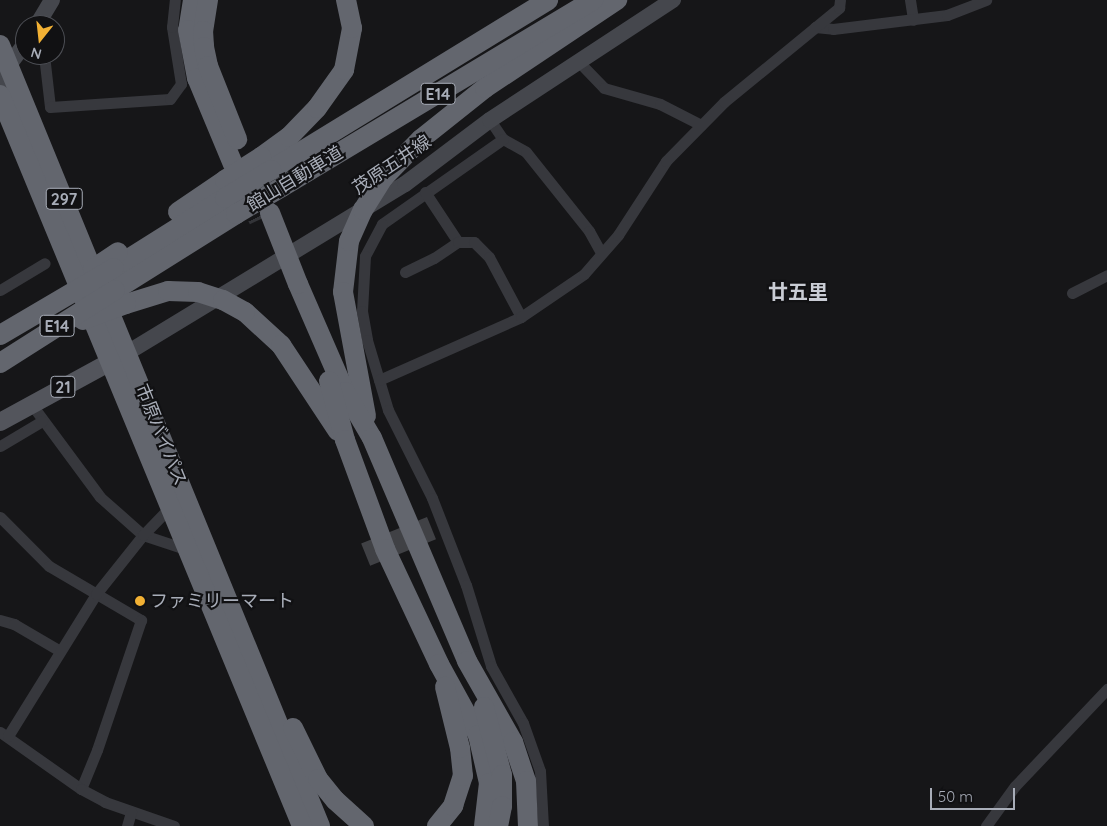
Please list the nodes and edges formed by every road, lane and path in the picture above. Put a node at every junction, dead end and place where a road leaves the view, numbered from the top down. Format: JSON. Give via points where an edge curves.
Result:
{"nodes":[{"id":1,"x":52,"y":0,"type":"edge"},
{"id":2,"x":174,"y":0,"type":"edge"},
{"id":3,"x":193,"y":0,"type":"edge"},
{"id":4,"x":208,"y":0,"type":"edge"},
{"id":5,"x":346,"y":0,"type":"edge"},
{"id":6,"x":548,"y":0,"type":"edge"},
{"id":7,"x":593,"y":0,"type":"edge"},
{"id":8,"x":617,"y":0,"type":"edge"},
{"id":9,"x":673,"y":0,"type":"edge"},
{"id":10,"x":848,"y":0,"type":"edge"},
{"id":11,"x":910,"y":0,"type":"edge"},
{"id":12,"x":986,"y":0,"type":"edge"},
{"id":13,"x":839,"y":4,"type":"edge"},
{"id":14,"x":44,"y":15,"type":"edge"},
{"id":15,"x":913,"y":20,"type":"junction"},
{"id":16,"x":815,"y":28,"type":"junction"},
{"id":17,"x":0,"y":44,"type":"edge"},
{"id":18,"x":15,"y":58,"type":"edge"},
{"id":19,"x":578,"y":61,"type":"junction"},
{"id":20,"x":10,"y":65,"type":"junction"},
{"id":21,"x":45,"y":65,"type":"edge"},
{"id":22,"x":0,"y":90,"type":"edge"},
{"id":23,"x":0,"y":95,"type":"edge"},
{"id":24,"x":490,"y":120,"type":"junction"},
{"id":25,"x":701,"y":125,"type":"junction"},
{"id":26,"x":503,"y":139,"type":"junction"},
{"id":27,"x":243,"y":170,"type":"junction"},
{"id":28,"x":425,"y":192,"type":"junction"},
{"id":29,"x":264,"y":216,"type":"tunnel mouth"},
{"id":30,"x":458,"y":242,"type":"junction"},
{"id":31,"x":601,"y":253,"type":"junction"},
{"id":32,"x":45,"y":262,"type":"dead end"},
{"id":33,"x":404,"y":272,"type":"dead end"},
{"id":34,"x":1107,"y":275,"type":"edge"},
{"id":35,"x":293,"y":285,"type":"junction"},
{"id":36,"x":0,"y":290,"type":"edge"},
{"id":37,"x":1072,"y":293,"type":"dead end"},
{"id":38,"x":121,"y":297,"type":"junction"},
{"id":39,"x":521,"y":317,"type":"junction"},
{"id":40,"x":0,"y":335,"type":"edge"},
{"id":41,"x":119,"y":357,"type":"junction"},
{"id":42,"x":0,"y":363,"type":"edge"},
{"id":43,"x":379,"y":380,"type":"junction"},
{"id":44,"x":32,"y":405,"type":"junction"},
{"id":45,"x":42,"y":421,"type":"junction"},
{"id":46,"x":0,"y":422,"type":"edge"},
{"id":47,"x":372,"y":438,"type":"junction"},
{"id":48,"x":345,"y":440,"type":"junction"},
{"id":49,"x":0,"y":446,"type":"edge"},
{"id":50,"x":169,"y":508,"type":"junction"},
{"id":51,"x":0,"y":517,"type":"edge"},
{"id":52,"x":142,"y":535,"type":"junction"},
{"id":53,"x":188,"y":550,"type":"junction"},
{"id":54,"x":96,"y":594,"type":"junction"},
{"id":55,"x":0,"y":620,"type":"edge"},
{"id":56,"x":249,"y":650,"type":"junction"},
{"id":57,"x":60,"y":651,"type":"junction"},
{"id":58,"x":467,"y":661,"type":"junction"},
{"id":59,"x":439,"y":664,"type":"junction"},
{"id":60,"x":1107,"y":689,"type":"edge"},
{"id":61,"x":4,"y":734,"type":"edge"},
{"id":62,"x":80,"y":789,"type":"junction"},
{"id":63,"x":131,"y":812,"type":"junction"},
{"id":64,"x":127,"y":826,"type":"edge"},
{"id":65,"x":174,"y":826,"type":"edge"},
{"id":66,"x":302,"y":826,"type":"edge"},
{"id":67,"x":320,"y":826,"type":"edge"},
{"id":68,"x":364,"y":826,"type":"edge"},
{"id":69,"x":437,"y":826,"type":"edge"},
{"id":70,"x":484,"y":826,"type":"edge"},
{"id":71,"x":498,"y":826,"type":"edge"},
{"id":72,"x":528,"y":826,"type":"edge"},
{"id":73,"x":543,"y":826,"type":"edge"},
{"id":74,"x":986,"y":826,"type":"edge"}],
"edges":[{"from":1,"to":14,"type":"main road"},
{"from":2,"to":21,"type":"street","via":[[172,27],[181,84],[170,99],[50,107]]},
{"from":3,"to":27,"type":"highway","via":[[188,30],[192,59],[200,86]]},
{"from":4,"to":27,"type":"highway","via":[[203,31],[208,66]]},
{"from":5,"to":27,"type":"highway","via":[[352,28],[344,70],[317,108],[290,137]]},
{"from":6,"to":27,"type":"highway","name":"館山自動車道","number":"E14"},
{"from":7,"to":38,"type":"highway","name":"館山自動車道","number":"E14","bridge":true,"via":[[236,214]]},
{"from":8,"to":47,"type":"highway","bridge":true,"via":[[485,88],[420,139],[384,177],[363,210],[349,241],[343,279],[345,309]]},
{"from":9,"to":19,"type":"main road","name":"茂原五井線"},
{"from":10,"to":13,"type":"street"},
{"from":11,"to":15,"type":"street"},
{"from":12,"to":15,"type":"street","via":[[947,15]]},
{"from":13,"to":16,"type":"street"},
{"from":15,"to":16,"type":"street"},
{"from":16,"to":25,"type":"street"},
{"from":17,"to":20,"type":"highway","name":"市原バイパス","number":"297"},
{"from":18,"to":20,"type":"main road"},
{"from":19,"to":24,"type":"main road","name":"茂原五井線"},
{"from":19,"to":25,"type":"street","via":[[604,88],[660,104]]},
{"from":20,"to":22,"type":"main road"},
{"from":20,"to":41,"type":"highway","name":"市原バイパス","number":"297"},
{"from":23,"to":41,"type":"highway","name":"市原バイパス","number":"297"},
{"from":24,"to":26,"type":"street"},
{"from":24,"to":41,"type":"main road","name":"茂原五井線","via":[[404,184]]},
{"from":25,"to":31,"type":"street","via":[[666,162],[618,235]]},
{"from":26,"to":28,"type":"street"},
{"from":26,"to":31,"type":"street","via":[[526,152],[590,231]]},
{"from":27,"to":40,"type":"highway","name":"館山自動車道","number":"E14","bridge":true,"via":[[116,260]]},
{"from":28,"to":30,"type":"street","via":[[440,209]]},
{"from":28,"to":43,"type":"street","via":[[382,224],[365,256],[362,311]]},
{"from":29,"to":35,"type":"highway"},
{"from":30,"to":33,"type":"street"},
{"from":30,"to":39,"type":"street","via":[[474,242],[489,257]]},
{"from":31,"to":39,"type":"street","via":[[584,274]]},
{"from":32,"to":36,"type":"street"},
{"from":34,"to":37,"type":"street"},
{"from":35,"to":47,"type":"highway","via":[[345,392]]},
{"from":35,"to":48,"type":"highway","via":[[335,397]]},
{"from":38,"to":42,"type":"highway","name":"館山自動車道","number":"E14","bridge":true,"via":[[64,322]]},
{"from":38,"to":48,"type":"highway","bridge":true,"via":[[168,291],[198,292],[245,312],[281,344]]},
{"from":39,"to":43,"type":"street"},
{"from":41,"to":44,"type":"main road","number":"21"},
{"from":41,"to":50,"type":"highway","name":"市原バイパス","number":"297"},
{"from":41,"to":56,"type":"highway","name":"市原バイパス","number":"297"},
{"from":43,"to":73,"type":"street","via":[[388,410],[432,498],[466,584],[491,666],[523,723],[540,771]]},
{"from":44,"to":45,"type":"street"},
{"from":44,"to":46,"type":"main road","number":"21"},
{"from":45,"to":49,"type":"street"},
{"from":45,"to":52,"type":"street","via":[[100,497]]},
{"from":47,"to":58,"type":"highway"},
{"from":48,"to":59,"type":"highway","via":[[385,549]]},
{"from":50,"to":52,"type":"street"},
{"from":50,"to":53,"type":"highway","name":"市原バイパス","number":"297"},
{"from":51,"to":54,"type":"street","via":[[49,566]]},
{"from":52,"to":53,"type":"street"},
{"from":52,"to":54,"type":"street"},
{"from":53,"to":66,"type":"highway","name":"市原バイパス","number":"297"},
{"from":54,"to":57,"type":"street"},
{"from":54,"to":62,"type":"street","via":[[141,620],[97,750]]},
{"from":55,"to":57,"type":"street","via":[[14,624]]},
{"from":56,"to":67,"type":"highway","name":"市原バイパス","number":"297"},
{"from":56,"to":68,"type":"highway","via":[[268,678],[318,779],[335,800]]},
{"from":57,"to":61,"type":"street"},
{"from":58,"to":71,"type":"highway","via":[[491,728],[502,775]]},
{"from":58,"to":72,"type":"highway","via":[[506,728],[521,762],[528,796]]},
{"from":59,"to":69,"type":"highway","via":[[460,748],[462,776],[453,806]]},
{"from":59,"to":70,"type":"highway","via":[[464,706],[484,753],[489,783]]},
{"from":60,"to":74,"type":"street","via":[[1015,786]]},
{"from":61,"to":62,"type":"street"},
{"from":62,"to":63,"type":"street"},
{"from":63,"to":64,"type":"street"},
{"from":63,"to":65,"type":"street"}]}
